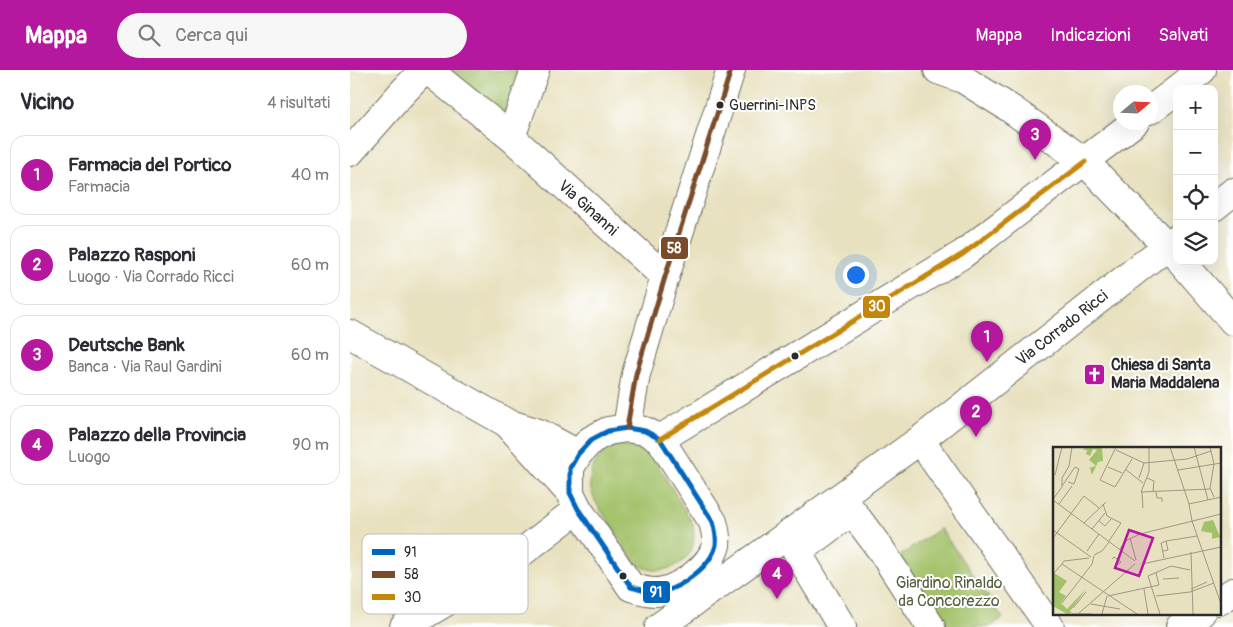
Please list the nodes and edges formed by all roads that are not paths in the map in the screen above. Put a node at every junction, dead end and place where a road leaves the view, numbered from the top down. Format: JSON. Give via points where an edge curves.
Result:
{"nodes":[{"id":1,"x":424,"y":70,"type":"edge"},
{"id":2,"x":428,"y":70,"type":"edge"},
{"id":3,"x":535,"y":70,"type":"edge"},
{"id":4,"x":731,"y":70,"type":"edge"},
{"id":5,"x":938,"y":70,"type":"edge"},
{"id":6,"x":1202,"y":70,"type":"edge"},
{"id":7,"x":965,"y":75,"type":"edge"},
{"id":8,"x":1182,"y":85,"type":"edge"},
{"id":9,"x":1173,"y":92,"type":"edge"},
{"id":10,"x":1158,"y":104,"type":"edge"},
{"id":11,"x":1125,"y":130,"type":"edge"},
{"id":12,"x":511,"y":137,"type":"junction"},
{"id":13,"x":350,"y":152,"type":"edge"},
{"id":14,"x":1085,"y":162,"type":"junction"},
{"id":15,"x":1233,"y":192,"type":"edge"},
{"id":16,"x":1218,"y":204,"type":"edge"},
{"id":17,"x":1173,"y":248,"type":"edge"},
{"id":18,"x":1173,"y":251,"type":"edge"},
{"id":19,"x":1187,"y":265,"type":"edge"},
{"id":20,"x":665,"y":278,"type":"junction"},
{"id":21,"x":1233,"y":321,"type":"edge"},
{"id":22,"x":350,"y":334,"type":"edge"},
{"id":23,"x":507,"y":423,"type":"junction"},
{"id":24,"x":627,"y":428,"type":"junction"},
{"id":25,"x":660,"y":439,"type":"junction"},
{"id":26,"x":920,"y":440,"type":"junction"},
{"id":27,"x":578,"y":454,"type":"junction"},
{"id":28,"x":574,"y":501,"type":"junction"},
{"id":29,"x":817,"y":525,"type":"junction"},
{"id":30,"x":528,"y":545,"type":"tunnel mouth"},
{"id":31,"x":631,"y":587,"type":"junction"},
{"id":32,"x":1233,"y":592,"type":"edge"},
{"id":33,"x":1220,"y":600,"type":"edge"},
{"id":34,"x":426,"y":614,"type":"edge"},
{"id":35,"x":1200,"y":614,"type":"edge"},
{"id":36,"x":404,"y":627,"type":"edge"},
{"id":37,"x":651,"y":627,"type":"edge"},
{"id":38,"x":660,"y":627,"type":"edge"},
{"id":39,"x":842,"y":627,"type":"edge"},
{"id":40,"x":931,"y":627,"type":"edge"},
{"id":41,"x":1050,"y":627,"type":"edge"},
{"id":42,"x":1180,"y":627,"type":"edge"}],
"edges":[{"from":1,"to":13,"type":"street"},
{"from":2,"to":12,"type":"street","name":"Via Ginanni"},
{"from":3,"to":12,"type":"street"},
{"from":4,"to":20,"type":"street"},
{"from":5,"to":7,"type":"street"},
{"from":6,"to":8,"type":"street"},
{"from":7,"to":14,"type":"street"},
{"from":9,"to":10,"type":"street"},
{"from":11,"to":14,"type":"street"},
{"from":12,"to":20,"type":"street","name":"Via Ginanni"},
{"from":14,"to":17,"type":"street"},
{"from":14,"to":25,"type":"street","via":[[962,254]]},
{"from":15,"to":16,"type":"street"},
{"from":18,"to":26,"type":"street","name":"Via Corrado Ricci"},
{"from":19,"to":21,"type":"street"},
{"from":20,"to":24,"type":"street","via":[[636,374]]},
{"from":22,"to":23,"type":"street"},
{"from":23,"to":27,"type":"street","via":[[538,433]]},
{"from":23,"to":28,"type":"street"},
{"from":24,"to":25,"type":"street","via":[[645,430]]},
{"from":24,"to":27,"type":"street","via":[[608,431],[591,440]]},
{"from":25,"to":31,"type":"street","via":[[714,522],[716,546],[701,569],[667,590],[655,592]]},
{"from":26,"to":29,"type":"street","name":"Via Corrado Ricci"},
{"from":26,"to":41,"type":"street"},
{"from":27,"to":28,"type":"street","via":[[570,468]]},
{"from":28,"to":30,"type":"street"},
{"from":28,"to":31,"type":"street"},
{"from":29,"to":38,"type":"street","name":"Via Corrado Ricci","via":[[767,549]]},
{"from":29,"to":39,"type":"street","via":[[797,552]]},
{"from":29,"to":40,"type":"street","via":[[852,511]]},
{"from":31,"to":37,"type":"street"},
{"from":32,"to":33,"type":"street"},
{"from":34,"to":36,"type":"street"},
{"from":35,"to":42,"type":"street"}]}
